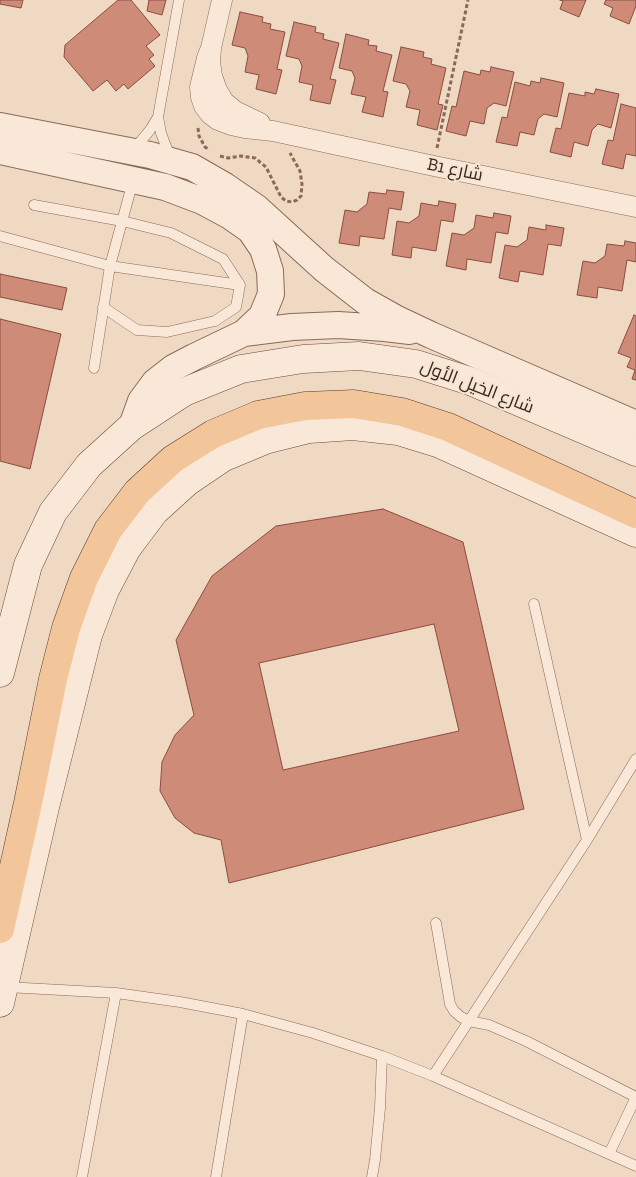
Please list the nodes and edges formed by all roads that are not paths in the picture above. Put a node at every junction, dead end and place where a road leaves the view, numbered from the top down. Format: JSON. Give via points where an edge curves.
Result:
{"nodes":[{"id":1,"x":179,"y":0,"type":"edge"},
{"id":2,"x":222,"y":0,"type":"edge"},
{"id":3,"x":158,"y":117,"type":"junction"},
{"id":4,"x":0,"y":126,"type":"edge"},
{"id":5,"x":0,"y":151,"type":"edge"},
{"id":6,"x":130,"y":151,"type":"junction"},
{"id":7,"x":172,"y":162,"type":"junction"},
{"id":8,"x":134,"y":180,"type":"junction"},
{"id":9,"x":34,"y":205,"type":"dead end"},
{"id":10,"x":636,"y":207,"type":"edge"},
{"id":11,"x":122,"y":221,"type":"junction"},
{"id":12,"x":0,"y":236,"type":"edge"},
{"id":13,"x":110,"y":266,"type":"junction"},
{"id":14,"x":240,"y":285,"type":"junction"},
{"id":15,"x":103,"y":307,"type":"junction"},
{"id":16,"x":244,"y":333,"type":"junction"},
{"id":17,"x":431,"y":334,"type":"junction"},
{"id":18,"x":94,"y":368,"type":"dead end"},
{"id":19,"x":636,"y":424,"type":"edge"},
{"id":20,"x":132,"y":426,"type":"junction"},
{"id":21,"x":636,"y":452,"type":"edge"},
{"id":22,"x":636,"y":514,"type":"edge"},
{"id":23,"x":636,"y":533,"type":"edge"},
{"id":24,"x":534,"y":604,"type":"dead end"},
{"id":25,"x":0,"y":673,"type":"edge"},
{"id":26,"x":636,"y":759,"type":"edge"},
{"id":27,"x":587,"y":840,"type":"junction"},
{"id":28,"x":436,"y":923,"type":"dead end"},
{"id":29,"x":0,"y":929,"type":"edge"},
{"id":30,"x":116,"y":993,"type":"junction"},
{"id":31,"x":2,"y":995,"type":"edge"},
{"id":32,"x":243,"y":1014,"type":"junction"},
{"id":33,"x":469,"y":1021,"type":"junction"},
{"id":34,"x":382,"y":1056,"type":"junction"},
{"id":35,"x":433,"y":1076,"type":"junction"},
{"id":36,"x":636,"y":1097,"type":"edge"},
{"id":37,"x":609,"y":1154,"type":"junction"},
{"id":38,"x":636,"y":1166,"type":"edge"},
{"id":39,"x":82,"y":1177,"type":"edge"},
{"id":40,"x":216,"y":1177,"type":"edge"},
{"id":41,"x":372,"y":1177,"type":"edge"}],
"edges":[{"from":1,"to":3,"type":"lane"},
{"from":2,"to":10,"type":"street","name":"B1 شارع","via":[[200,88],[204,106],[218,120]]},
{"from":3,"to":6,"type":"lane"},
{"from":3,"to":7,"type":"lane"},
{"from":4,"to":6,"type":"street"},
{"from":5,"to":8,"type":"street"},
{"from":6,"to":7,"type":"street"},
{"from":7,"to":17,"type":"street","via":[[192,167],[225,186],[257,208],[365,301]]},
{"from":8,"to":11,"type":"lane"},
{"from":8,"to":16,"type":"street","via":[[202,201],[250,230],[264,249],[270,271],[271,294],[262,316]]},
{"from":9,"to":11,"type":"lane"},
{"from":11,"to":13,"type":"lane"},
{"from":11,"to":14,"type":"lane","via":[[171,233],[224,259]]},
{"from":12,"to":13,"type":"lane"},
{"from":13,"to":14,"type":"lane"},
{"from":13,"to":15,"type":"lane"},
{"from":14,"to":15,"type":"lane","via":[[236,307],[215,322],[167,332],[138,330]]},
{"from":15,"to":18,"type":"lane"},
{"from":16,"to":17,"type":"street","via":[[338,325]]},
{"from":16,"to":20,"type":"street","via":[[173,368],[155,382],[141,401]]},
{"from":17,"to":19,"type":"street"},
{"from":20,"to":21,"type":"main road","name":"شارع الخيل الأول","via":[[184,392],[241,369],[303,359],[359,356],[416,364],[470,381]]},
{"from":20,"to":25,"type":"main road","name":"شارع الخيل الأول","via":[[89,465],[53,512],[28,564]]},
{"from":22,"to":29,"type":"main road","via":[[448,427],[402,412],[354,404],[306,406],[258,415],[214,434],[173,459],[137,492],[108,530],[84,578],[66,628],[53,680]]},
{"from":23,"to":31,"type":"main road","via":[[440,444],[398,431],[353,426],[309,429],[265,440],[224,457],[187,482],[154,512],[127,548],[105,590],[88,635]]},
{"from":24,"to":27,"type":"lane"},
{"from":26,"to":27,"type":"lane"},
{"from":27,"to":33,"type":"lane"},
{"from":28,"to":33,"type":"lane","via":[[450,1004],[454,1011]]},
{"from":30,"to":31,"type":"lane"},
{"from":30,"to":32,"type":"lane"},
{"from":30,"to":39,"type":"lane"},
{"from":32,"to":34,"type":"lane","via":[[313,1032]]},
{"from":32,"to":40,"type":"lane"},
{"from":33,"to":35,"type":"lane"},
{"from":33,"to":36,"type":"lane","via":[[514,1035]]},
{"from":34,"to":35,"type":"lane"},
{"from":34,"to":41,"type":"lane"},
{"from":35,"to":37,"type":"lane"},
{"from":36,"to":37,"type":"lane"},
{"from":37,"to":38,"type":"lane"}]}
